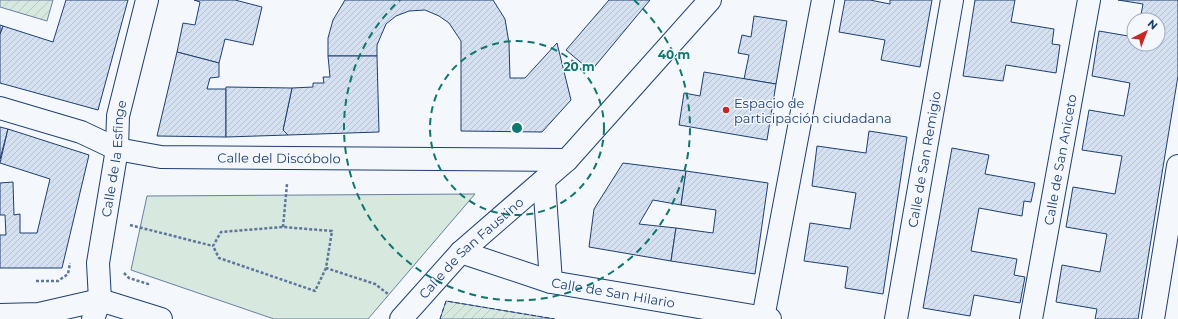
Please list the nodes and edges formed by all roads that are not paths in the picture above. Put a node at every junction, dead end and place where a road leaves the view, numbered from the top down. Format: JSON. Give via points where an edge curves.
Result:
{"nodes":[{"id":1,"x":147,"y":0,"type":"edge"},
{"id":2,"x":710,"y":0,"type":"edge"},
{"id":3,"x":823,"y":0,"type":"edge"},
{"id":4,"x":952,"y":0,"type":"edge"},
{"id":5,"x":1089,"y":0,"type":"edge"},
{"id":6,"x":0,"y":108,"type":"edge"},
{"id":7,"x":117,"y":149,"type":"junction"},
{"id":8,"x":566,"y":160,"type":"junction"},
{"id":9,"x":1178,"y":166,"type":"edge"},
{"id":10,"x":544,"y":181,"type":"junction"},
{"id":11,"x":461,"y":252,"type":"junction"},
{"id":12,"x":551,"y":282,"type":"junction"},
{"id":13,"x":96,"y":310,"type":"edge"},
{"id":14,"x":405,"y":314,"type":"edge"},
{"id":15,"x":0,"y":315,"type":"edge"},
{"id":16,"x":766,"y":318,"type":"edge"},
{"id":17,"x":161,"y":319,"type":"edge"},
{"id":18,"x":896,"y":319,"type":"edge"},
{"id":19,"x":1031,"y":319,"type":"edge"},
{"id":20,"x":1153,"y":319,"type":"edge"}],
"edges":[{"from":1,"to":7,"type":"street","name":"Calle de la Esfinge","via":[[118,116]]},
{"from":2,"to":8,"type":"street","name":"Calle de San Faustino"},
{"from":3,"to":16,"type":"street"},
{"from":4,"to":18,"type":"street","name":"Calle de San Remigio"},
{"from":5,"to":19,"type":"street","name":"Calle de San Aniceto"},
{"from":6,"to":7,"type":"street","name":"Calle del Discóbolo","via":[[81,132]]},
{"from":7,"to":8,"type":"street","name":"Calle del Discóbolo","via":[[162,157]]},
{"from":7,"to":13,"type":"street","name":"Calle de la Esfinge","via":[[98,263]]},
{"from":8,"to":10,"type":"street","name":"Calle de San Faustino"},
{"from":9,"to":20,"type":"street"},
{"from":10,"to":11,"type":"street","name":"Calle de San Faustino"},
{"from":10,"to":12,"type":"street"},
{"from":11,"to":12,"type":"street","name":"Calle de San Hilario"},
{"from":11,"to":14,"type":"street","name":"Calle de San Faustino"},
{"from":12,"to":16,"type":"street","name":"Calle de San Hilario"},
{"from":13,"to":15,"type":"street"},
{"from":13,"to":17,"type":"street"}]}
